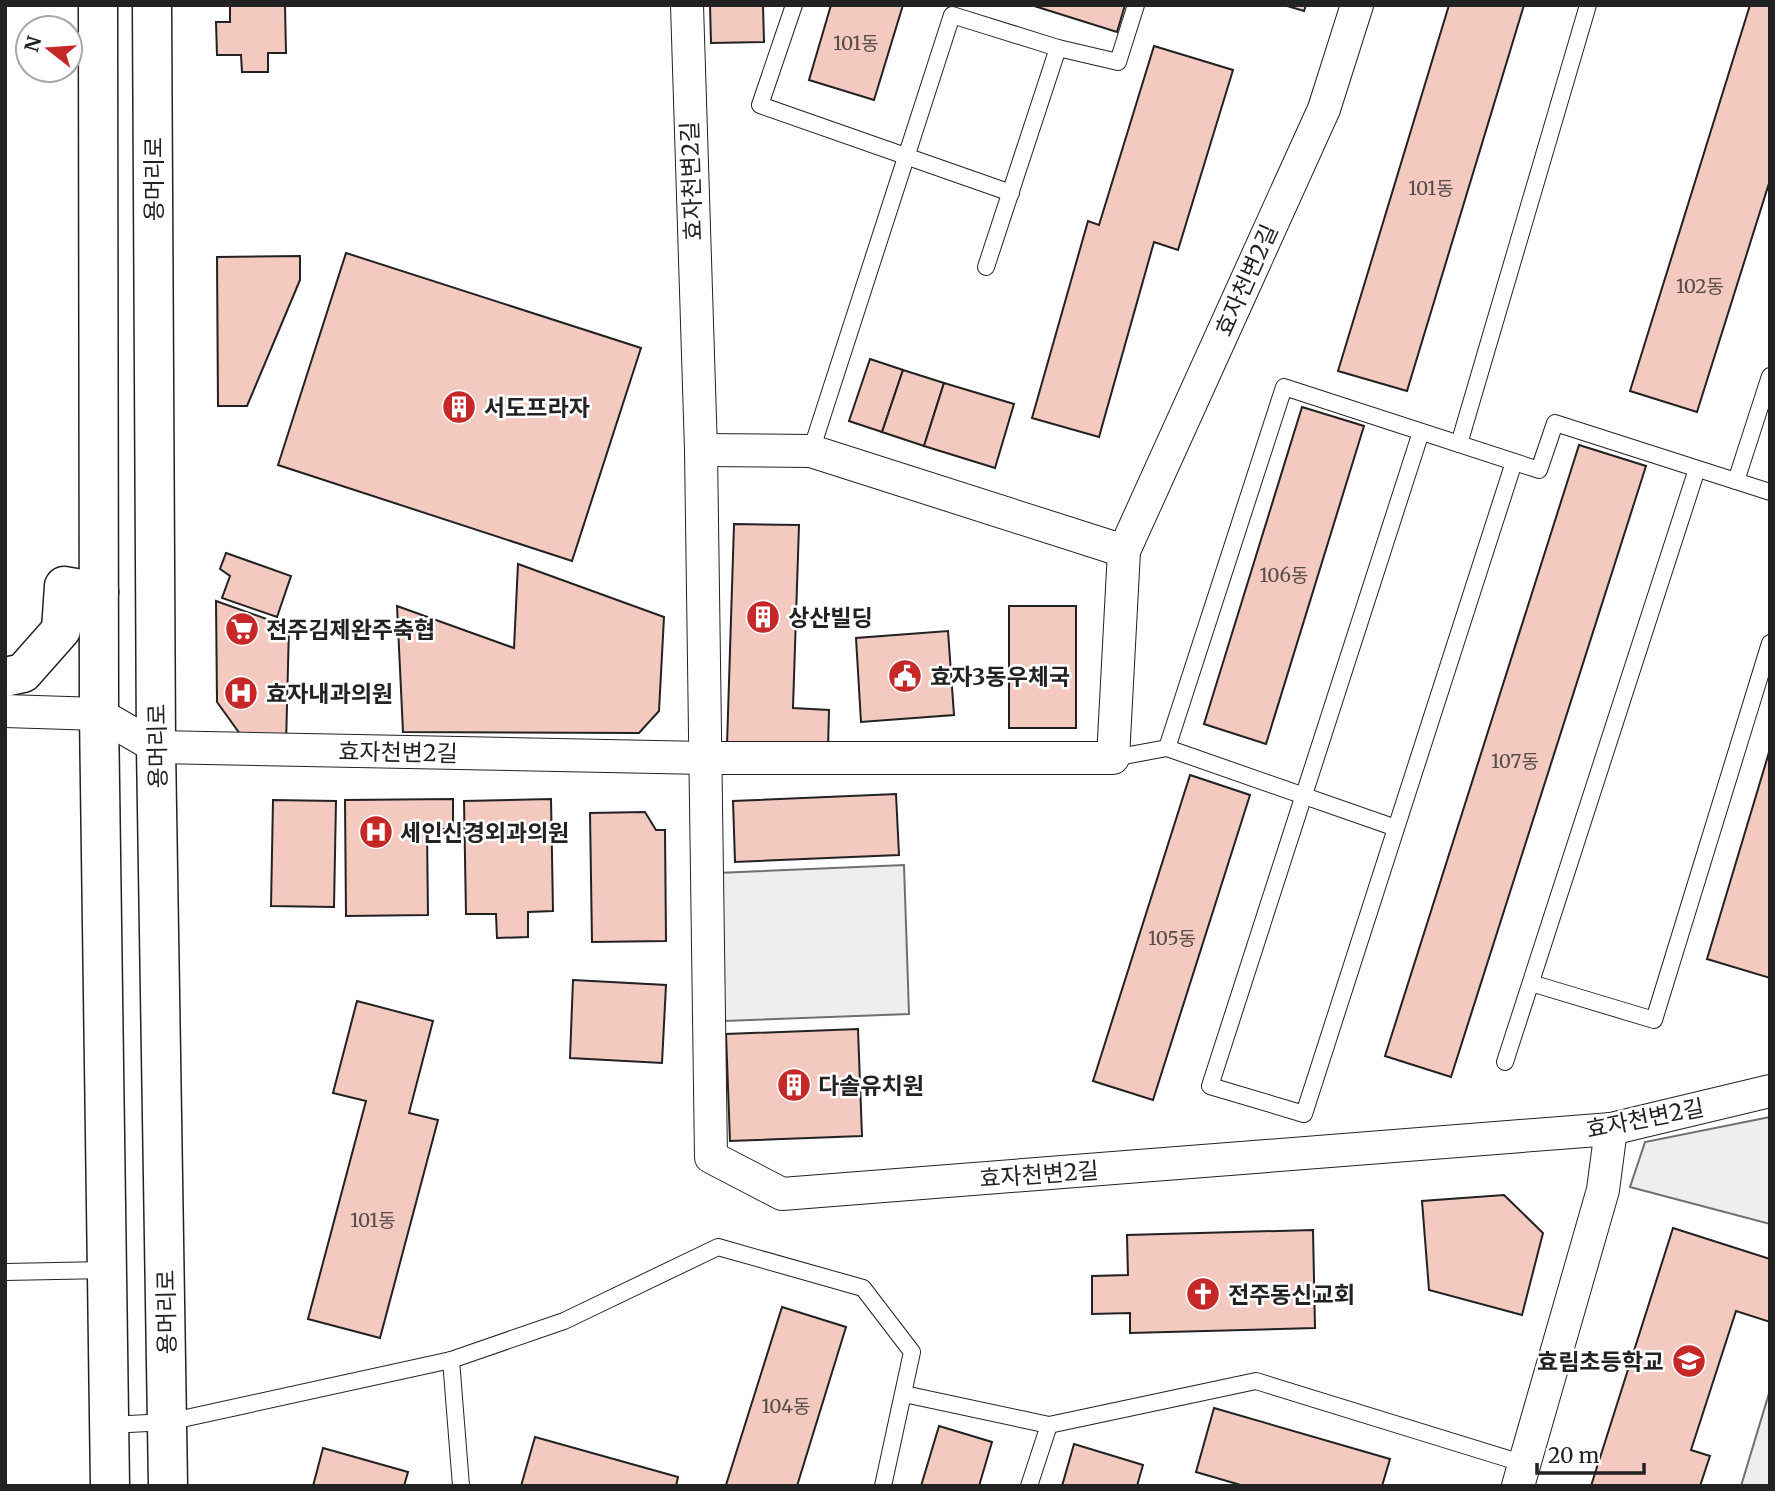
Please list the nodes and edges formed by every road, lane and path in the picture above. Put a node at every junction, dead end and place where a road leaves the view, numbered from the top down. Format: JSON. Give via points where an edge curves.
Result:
{"nodes":[{"id":1,"x":98,"y":5,"type":"edge"},
{"id":2,"x":152,"y":5,"type":"edge"},
{"id":3,"x":687,"y":5,"type":"edge"},
{"id":4,"x":794,"y":5,"type":"edge"},
{"id":5,"x":1136,"y":5,"type":"edge"},
{"id":6,"x":1357,"y":5,"type":"edge"},
{"id":7,"x":1588,"y":5,"type":"edge"},
{"id":8,"x":1058,"y":48,"type":"junction"},
{"id":9,"x":906,"y":158,"type":"junction"},
{"id":10,"x":1011,"y":193,"type":"junction"},
{"id":11,"x":986,"y":267,"type":"dead end"},
{"id":12,"x":1770,"y":376,"type":"edge"},
{"id":13,"x":1422,"y":432,"type":"junction"},
{"id":14,"x":1459,"y":444,"type":"junction"},
{"id":15,"x":701,"y":450,"type":"junction"},
{"id":16,"x":811,"y":452,"type":"junction"},
{"id":17,"x":1514,"y":462,"type":"junction"},
{"id":18,"x":1697,"y":469,"type":"junction"},
{"id":19,"x":1736,"y":481,"type":"junction"},
{"id":20,"x":1770,"y":492,"type":"edge"},
{"id":21,"x":1124,"y":551,"type":"junction"},
{"id":22,"x":99,"y":592,"type":"junction"},
{"id":23,"x":1770,"y":643,"type":"edge"},
{"id":24,"x":5,"y":677,"type":"edge"},
{"id":25,"x":5,"y":711,"type":"edge"},
{"id":26,"x":99,"y":714,"type":"junction"},
{"id":27,"x":156,"y":747,"type":"junction"},
{"id":28,"x":1167,"y":748,"type":"junction"},
{"id":29,"x":705,"y":758,"type":"junction"},
{"id":30,"x":1114,"y":758,"type":"junction"},
{"id":31,"x":1304,"y":796,"type":"junction"},
{"id":32,"x":1396,"y":828,"type":"junction"},
{"id":33,"x":1531,"y":983,"type":"junction"},
{"id":34,"x":1505,"y":1062,"type":"dead end"},
{"id":35,"x":1770,"y":1091,"type":"edge"},
{"id":36,"x":1611,"y":1129,"type":"junction"},
{"id":37,"x":107,"y":1270,"type":"junction"},
{"id":38,"x":5,"y":1272,"type":"edge"},
{"id":39,"x":452,"y":1360,"type":"junction"},
{"id":40,"x":904,"y":1394,"type":"junction"},
{"id":41,"x":168,"y":1422,"type":"junction"},
{"id":42,"x":109,"y":1425,"type":"junction"},
{"id":43,"x":1049,"y":1425,"type":"junction"},
{"id":44,"x":1522,"y":1475,"type":"edge"},
{"id":45,"x":110,"y":1486,"type":"edge"},
{"id":46,"x":168,"y":1486,"type":"edge"},
{"id":47,"x":461,"y":1486,"type":"edge"},
{"id":48,"x":883,"y":1486,"type":"edge"},
{"id":49,"x":1029,"y":1486,"type":"edge"}],
"edges":[{"from":1,"to":22,"type":"street"},
{"from":2,"to":27,"type":"street","name":"용머리로"},
{"from":3,"to":15,"type":"street","name":"효자천변2길"},
{"from":4,"to":9,"type":"lane","via":[[760,105]]},
{"from":5,"to":8,"type":"lane","via":[[1118,62]]},
{"from":6,"to":21,"type":"street","name":"효자천변2길","via":[[1324,109]]},
{"from":7,"to":14,"type":"lane"},
{"from":8,"to":9,"type":"lane","via":[[952,15]]},
{"from":8,"to":10,"type":"lane"},
{"from":9,"to":10,"type":"lane"},
{"from":9,"to":16,"type":"lane"},
{"from":10,"to":11,"type":"lane"},
{"from":12,"to":19,"type":"lane"},
{"from":13,"to":14,"type":"lane"},
{"from":13,"to":28,"type":"lane","via":[[1284,387]]},
{"from":13,"to":31,"type":"lane"},
{"from":14,"to":17,"type":"lane"},
{"from":15,"to":16,"type":"street"},
{"from":15,"to":29,"type":"street","name":"효자천변2길"},
{"from":16,"to":21,"type":"street"},
{"from":17,"to":18,"type":"lane","via":[[1539,470],[1555,423]]},
{"from":17,"to":32,"type":"lane"},
{"from":18,"to":19,"type":"lane"},
{"from":18,"to":33,"type":"lane"},
{"from":19,"to":20,"type":"lane"},
{"from":21,"to":30,"type":"street","name":"효자천변2길"},
{"from":22,"to":24,"type":"street","via":[[64,586],[61,630],[23,673]]},
{"from":22,"to":26,"type":"street"},
{"from":23,"to":33,"type":"lane","via":[[1654,1020]]},
{"from":25,"to":26,"type":"street"},
{"from":26,"to":27,"type":"street","name":"효자천변2길"},
{"from":26,"to":37,"type":"street"},
{"from":27,"to":29,"type":"street","name":"효자천변2길"},
{"from":27,"to":41,"type":"street","name":"용머리로"},
{"from":28,"to":30,"type":"lane"},
{"from":28,"to":31,"type":"lane"},
{"from":29,"to":30,"type":"street","name":"효자천변2길"},
{"from":29,"to":36,"type":"street","name":"효자천변2길","via":[[711,1157],[782,1194]]},
{"from":31,"to":32,"type":"lane"},
{"from":31,"to":32,"type":"lane","via":[[1210,1086],[1304,1114]]},
{"from":33,"to":34,"type":"lane"},
{"from":35,"to":36,"type":"street","name":"효자천변2길"},
{"from":36,"to":44,"type":"street","via":[[1603,1190]]},
{"from":37,"to":38,"type":"lane"},
{"from":37,"to":42,"type":"street"},
{"from":39,"to":40,"type":"lane","via":[[564,1321],[718,1247],[863,1288],[912,1352]]},
{"from":39,"to":41,"type":"lane"},
{"from":39,"to":47,"type":"lane"},
{"from":40,"to":43,"type":"lane"},
{"from":40,"to":48,"type":"lane"},
{"from":41,"to":42,"type":"lane"},
{"from":41,"to":46,"type":"street","name":"용머리로"},
{"from":42,"to":45,"type":"street"},
{"from":43,"to":44,"type":"lane","via":[[1256,1381]]},
{"from":43,"to":49,"type":"lane"}]}
